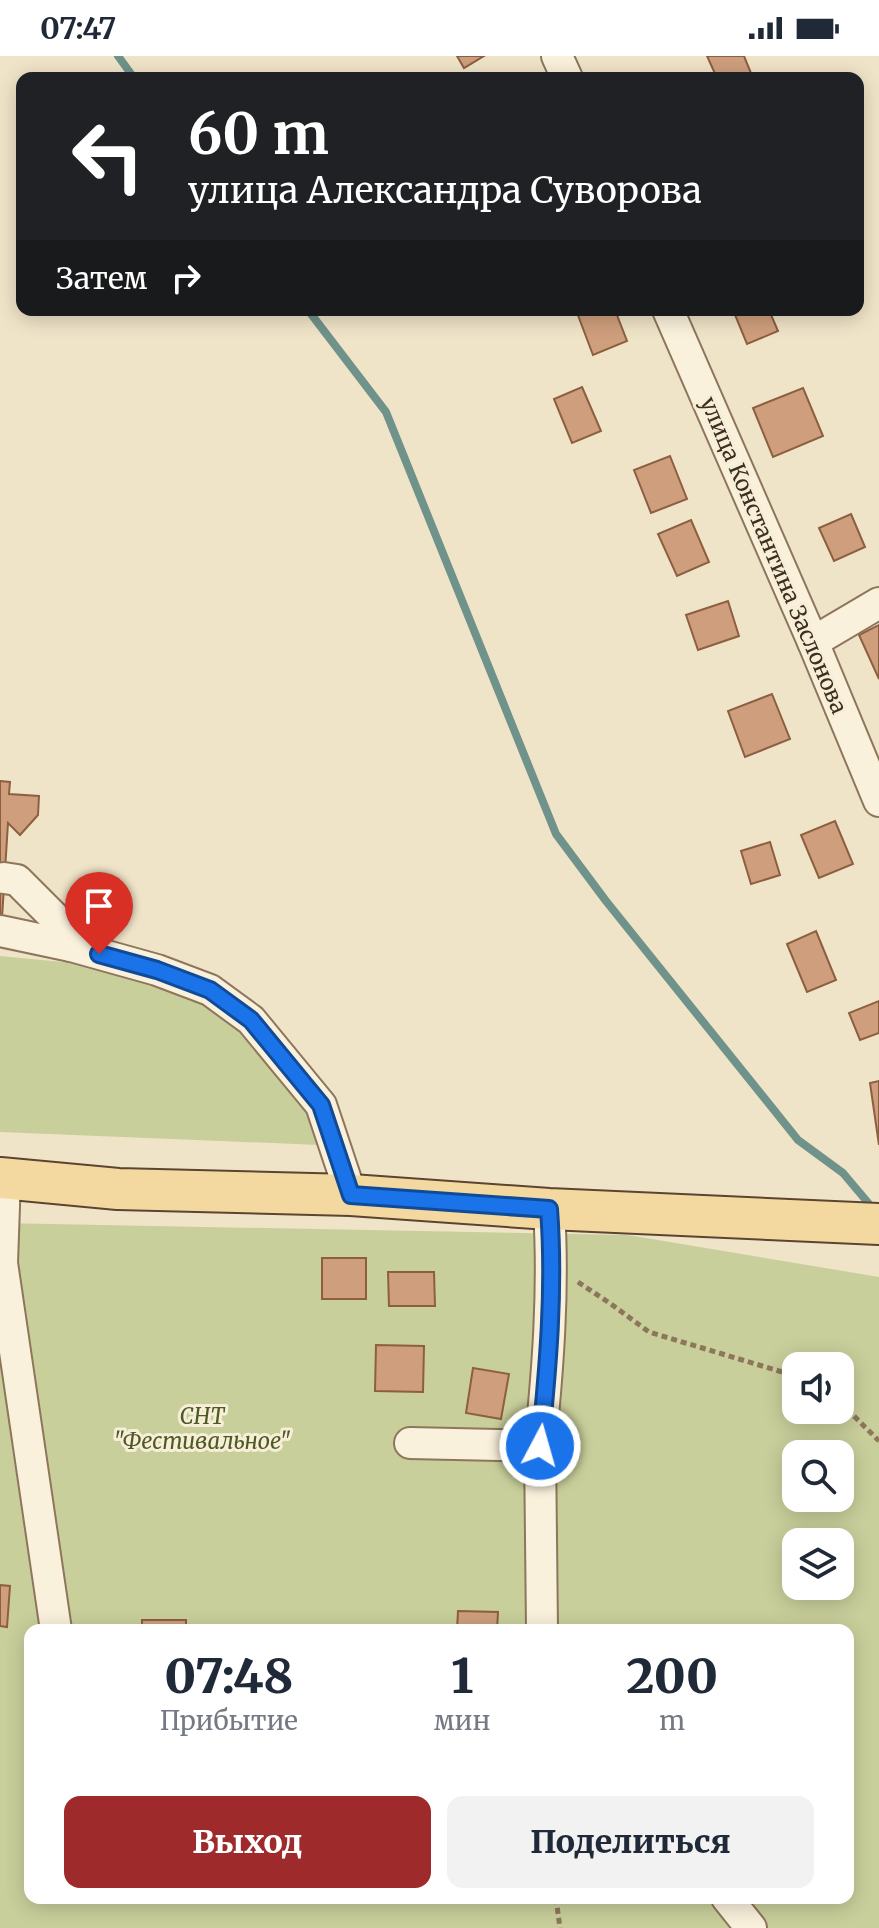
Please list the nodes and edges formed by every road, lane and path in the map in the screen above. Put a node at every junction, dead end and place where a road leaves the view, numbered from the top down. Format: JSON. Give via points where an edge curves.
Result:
{"nodes":[{"id":1,"x":671,"y":316,"type":"edge"},
{"id":2,"x":879,"y":603,"type":"edge"},
{"id":3,"x":813,"y":642,"type":"junction"},
{"id":4,"x":879,"y":801,"type":"edge"},
{"id":5,"x":4,"y":878,"type":"dead end"},
{"id":6,"x":0,"y":931,"type":"edge"},
{"id":7,"x":71,"y":946,"type":"junction"},
{"id":8,"x":2,"y":1178,"type":"edge"},
{"id":9,"x":351,"y":1195,"type":"junction"},
{"id":10,"x":549,"y":1209,"type":"junction"},
{"id":11,"x":879,"y":1224,"type":"edge"},
{"id":12,"x":551,"y":1264,"type":"junction"},
{"id":13,"x":782,"y":1372,"type":"edge"},
{"id":14,"x":854,"y":1416,"type":"edge"},
{"id":15,"x":879,"y":1441,"type":"edge"},
{"id":16,"x":410,"y":1443,"type":"dead end"},
{"id":17,"x":540,"y":1446,"type":"junction"},
{"id":18,"x":55,"y":1624,"type":"edge"},
{"id":19,"x":542,"y":1624,"type":"edge"},
{"id":20,"x":557,"y":1904,"type":"edge"},
{"id":21,"x":732,"y":1904,"type":"edge"},
{"id":22,"x":560,"y":1928,"type":"edge"},
{"id":23,"x":751,"y":1928,"type":"edge"}],
"edges":[{"from":1,"to":3,"type":"street","name":"улица Константина Заслонова"},
{"from":2,"to":3,"type":"street"},
{"from":3,"to":4,"type":"street","name":"улица Константина Заслонова"},
{"from":5,"to":7,"type":"street","via":[[17,880],[54,917]]},
{"from":6,"to":7,"type":"street"},
{"from":7,"to":9,"type":"street","via":[[210,990],[251,1020],[321,1105]]},
{"from":8,"to":9,"type":"main road","via":[[118,1189]]},
{"from":8,"to":18,"type":"street","via":[[2,1263]]},
{"from":9,"to":10,"type":"main road"},
{"from":10,"to":11,"type":"main road"},
{"from":10,"to":12,"type":"street"},
{"from":12,"to":13,"type":"path","via":[[649,1332]]},
{"from":12,"to":17,"type":"street"},
{"from":14,"to":15,"type":"path"},
{"from":16,"to":17,"type":"street"},
{"from":17,"to":19,"type":"street"},
{"from":20,"to":22,"type":"path"},
{"from":21,"to":23,"type":"street"}]}
